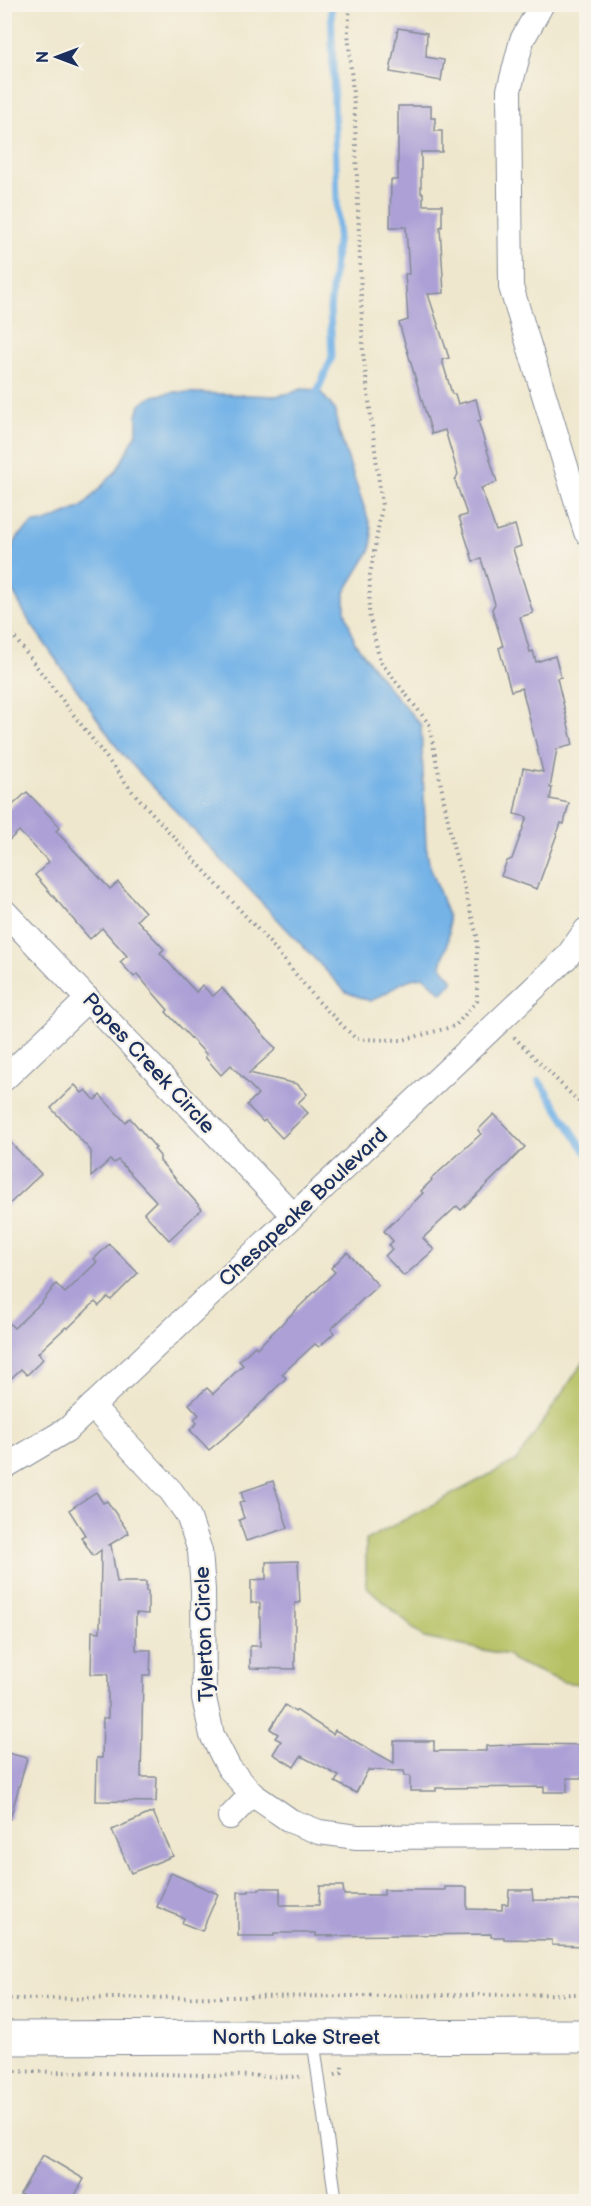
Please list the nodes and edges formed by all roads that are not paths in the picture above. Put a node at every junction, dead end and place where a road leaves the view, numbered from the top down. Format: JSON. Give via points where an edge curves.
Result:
{"nodes":[{"id":1,"x":542,"y":4,"type":"edge"},
{"id":2,"x":586,"y":532,"type":"edge"},
{"id":3,"x":4,"y":911,"type":"edge"},
{"id":4,"x":586,"y":930,"type":"edge"},
{"id":5,"x":88,"y":999,"type":"junction"},
{"id":6,"x":4,"y":1078,"type":"edge"},
{"id":7,"x":293,"y":1215,"type":"junction"},
{"id":8,"x":92,"y":1406,"type":"junction"},
{"id":9,"x":4,"y":1467,"type":"edge"},
{"id":10,"x":252,"y":1794,"type":"junction"},
{"id":11,"x":230,"y":1817,"type":"dead end"},
{"id":12,"x":586,"y":1836,"type":"edge"},
{"id":13,"x":586,"y":2036,"type":"edge"},
{"id":14,"x":313,"y":2037,"type":"junction"},
{"id":15,"x":4,"y":2038,"type":"edge"},
{"id":16,"x":336,"y":2202,"type":"edge"}],
"edges":[{"from":1,"to":2,"type":"street","via":[[522,40],[508,90],[511,287]]},
{"from":3,"to":5,"type":"street","name":"Popes Creek Circle"},
{"from":4,"to":7,"type":"street","name":"Chesapeake Boulevard","via":[[567,957]]},
{"from":5,"to":6,"type":"street"},
{"from":5,"to":7,"type":"street","name":"Popes Creek Circle"},
{"from":7,"to":8,"type":"street","name":"Chesapeake Boulevard"},
{"from":8,"to":9,"type":"street","name":"Chesapeake Boulevard","via":[[68,1429]]},
{"from":8,"to":10,"type":"street","name":"Tylerton Circle","via":[[171,1491],[188,1515],[200,1551],[204,1698],[212,1735],[229,1768]]},
{"from":10,"to":11,"type":"street"},
{"from":10,"to":12,"type":"street","name":"Tylerton Circle","via":[[291,1821],[319,1832],[357,1837]]},
{"from":13,"to":14,"type":"street","name":"North Lake Street"},
{"from":14,"to":15,"type":"street","name":"North Lake Street"},
{"from":14,"to":16,"type":"lane"}]}
